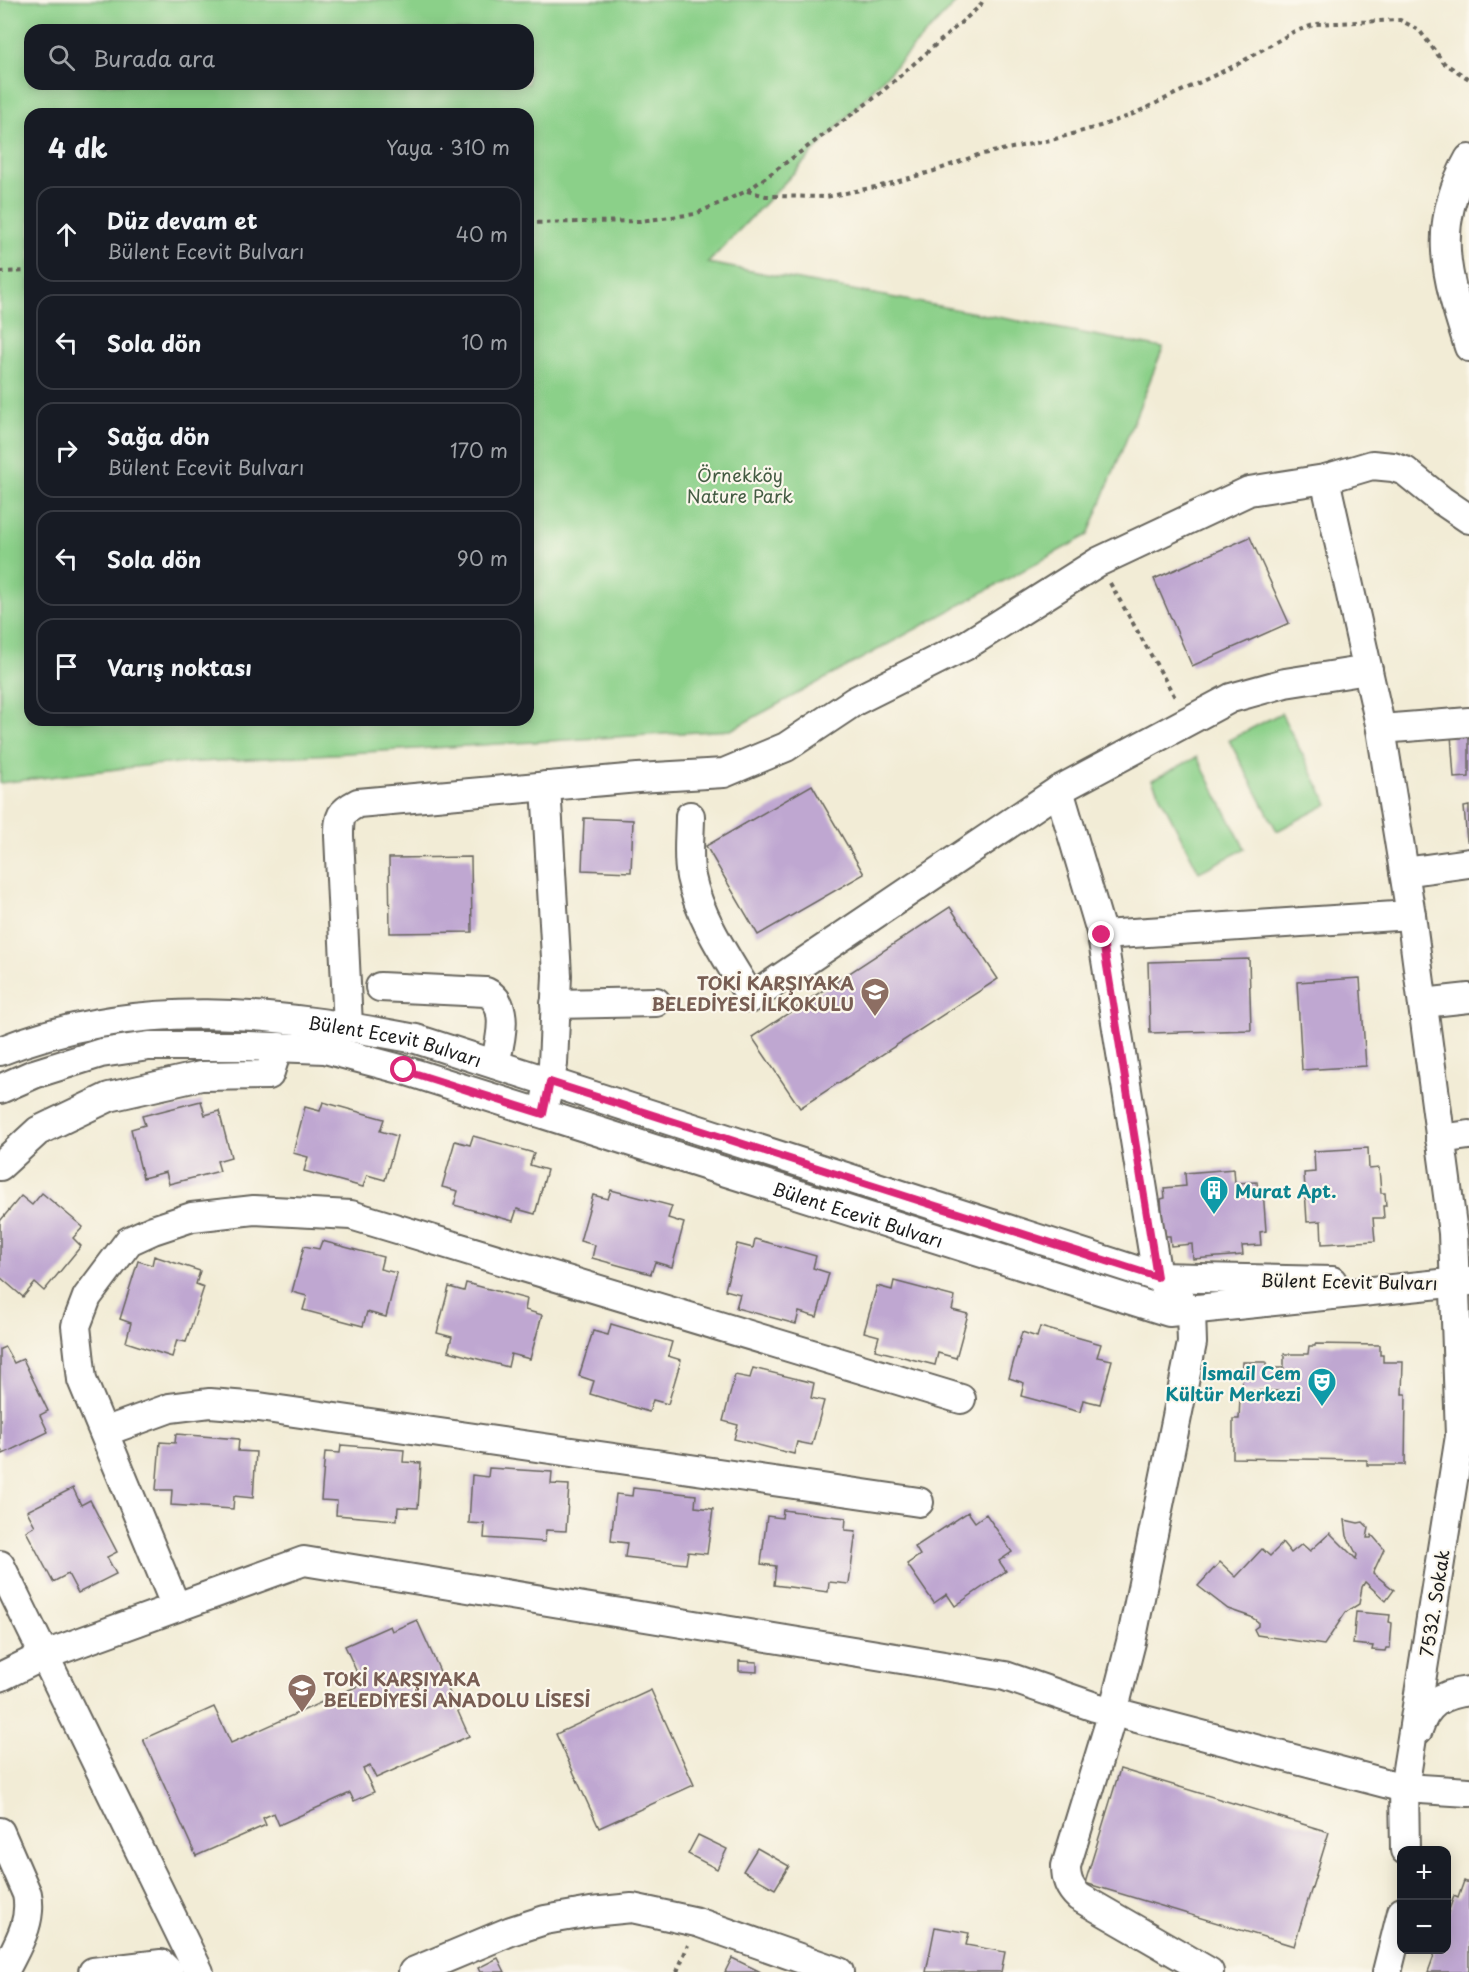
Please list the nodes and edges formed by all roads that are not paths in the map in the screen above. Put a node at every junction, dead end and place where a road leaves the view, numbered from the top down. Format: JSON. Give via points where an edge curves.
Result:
{"nodes":[{"id":1,"x":1469,"y":159,"type":"edge"},
{"id":2,"x":1469,"y":347,"type":"edge"},
{"id":3,"x":1325,"y":479,"type":"junction"},
{"id":4,"x":1469,"y":519,"type":"edge"},
{"id":5,"x":1368,"y":670,"type":"junction"},
{"id":6,"x":1469,"y":722,"type":"edge"},
{"id":7,"x":1381,"y":729,"type":"junction"},
{"id":8,"x":546,"y":786,"type":"junction"},
{"id":9,"x":1059,"y":790,"type":"junction"},
{"id":10,"x":690,"y":816,"type":"dead end"},
{"id":11,"x":1469,"y":863,"type":"edge"},
{"id":12,"x":1404,"y":872,"type":"junction"},
{"id":13,"x":1411,"y":915,"type":"junction"},
{"id":14,"x":1102,"y":935,"type":"junction"},
{"id":15,"x":380,"y":987,"type":"dead end"},
{"id":16,"x":1469,"y":998,"type":"edge"},
{"id":17,"x":656,"y":1002,"type":"dead end"},
{"id":18,"x":1423,"y":1003,"type":"junction"},
{"id":19,"x":555,"y":1004,"type":"junction"},
{"id":20,"x":348,"y":1026,"type":"junction"},
{"id":21,"x":278,"y":1047,"type":"junction"},
{"id":22,"x":0,"y":1051,"type":"edge"},
{"id":23,"x":495,"y":1064,"type":"junction"},
{"id":24,"x":550,"y":1082,"type":"junction"},
{"id":25,"x":0,"y":1089,"type":"edge"},
{"id":26,"x":543,"y":1114,"type":"junction"},
{"id":27,"x":1469,"y":1136,"type":"edge"},
{"id":28,"x":1440,"y":1139,"type":"junction"},
{"id":29,"x":0,"y":1166,"type":"edge"},
{"id":30,"x":1157,"y":1277,"type":"junction"},
{"id":31,"x":1462,"y":1283,"type":"edge"},
{"id":32,"x":1191,"y":1311,"type":"junction"},
{"id":33,"x":961,"y":1399,"type":"dead end"},
{"id":34,"x":1464,"y":1406,"type":"edge"},
{"id":35,"x":104,"y":1432,"type":"junction"},
{"id":36,"x":919,"y":1502,"type":"dead end"},
{"id":37,"x":0,"y":1565,"type":"edge"},
{"id":38,"x":176,"y":1607,"type":"junction"},
{"id":39,"x":45,"y":1655,"type":"junction"},
{"id":40,"x":0,"y":1677,"type":"edge"},
{"id":41,"x":1469,"y":1691,"type":"edge"},
{"id":42,"x":1113,"y":1712,"type":"junction"},
{"id":43,"x":1404,"y":1788,"type":"junction"},
{"id":44,"x":1469,"y":1792,"type":"edge"},
{"id":45,"x":0,"y":1832,"type":"edge"},
{"id":46,"x":1405,"y":1846,"type":"edge"},
{"id":47,"x":1397,"y":1930,"type":"edge"},
{"id":48,"x":4,"y":1972,"type":"edge"},
{"id":49,"x":93,"y":1972,"type":"edge"},
{"id":50,"x":169,"y":1972,"type":"edge"},
{"id":51,"x":199,"y":1972,"type":"edge"},
{"id":52,"x":413,"y":1972,"type":"edge"},
{"id":53,"x":839,"y":1972,"type":"edge"},
{"id":54,"x":1209,"y":1972,"type":"edge"},
{"id":55,"x":1388,"y":1972,"type":"edge"}],
"edges":[{"from":1,"to":2,"type":"street","via":[[1453,195],[1444,250]]},
{"from":3,"to":4,"type":"street","via":[[1372,465],[1393,467],[1405,471]]},
{"from":3,"to":5,"type":"street","name":"7532. Sokak"},
{"from":3,"to":8,"type":"street","via":[[1249,491],[1098,561],[965,646],[855,702],[786,747],[760,759],[724,773]]},
{"from":5,"to":7,"type":"street","name":"7532. Sokak"},
{"from":5,"to":9,"type":"street","via":[[1285,683],[1231,698]]},
{"from":6,"to":7,"type":"street"},
{"from":7,"to":12,"type":"street","name":"7532. Sokak"},
{"from":8,"to":19,"type":"street","via":[[557,975]]},
{"from":8,"to":20,"type":"street","via":[[358,803],[346,809],[339,819],[339,836]]},
{"from":9,"to":10,"type":"street","via":[[752,998],[702,911],[691,876]]},
{"from":9,"to":14,"type":"street"},
{"from":11,"to":12,"type":"street"},
{"from":12,"to":13,"type":"street","name":"7532. Sokak"},
{"from":13,"to":14,"type":"street"},
{"from":13,"to":18,"type":"street","name":"7532. Sokak"},
{"from":14,"to":30,"type":"street"},
{"from":15,"to":23,"type":"street","via":[[492,995],[502,1014]]},
{"from":16,"to":18,"type":"street"},
{"from":17,"to":19,"type":"street"},
{"from":18,"to":28,"type":"street","name":"7532. Sokak"},
{"from":19,"to":24,"type":"street"},
{"from":20,"to":22,"type":"street","name":"Bülent Ecevit Bulvarı","via":[[293,1018],[171,1014],[90,1023],[34,1037]]},
{"from":20,"to":23,"type":"street","name":"Bülent Ecevit Bulvarı","via":[[417,1039]]},
{"from":21,"to":25,"type":"street","name":"Bülent Ecevit Bulvarı","via":[[148,1046],[101,1053]]},
{"from":21,"to":26,"type":"street","name":"Bülent Ecevit Bulvarı","via":[[325,1049]]},
{"from":21,"to":29,"type":"street","via":[[269,1075],[201,1076],[109,1097],[38,1131]]},
{"from":23,"to":24,"type":"street","name":"Bülent Ecevit Bulvarı"},
{"from":24,"to":26,"type":"street"},
{"from":24,"to":30,"type":"street","name":"Bülent Ecevit Bulvarı"},
{"from":26,"to":32,"type":"street","name":"Bülent Ecevit Bulvarı","via":[[1168,1312]]},
{"from":27,"to":28,"type":"street"},
{"from":28,"to":31,"type":"street","name":"7532. Sokak"},
{"from":30,"to":31,"type":"street","name":"Bülent Ecevit Bulvarı"},
{"from":30,"to":32,"type":"street"},
{"from":31,"to":32,"type":"street","name":"Bülent Ecevit Bulvarı"},
{"from":31,"to":34,"type":"street","name":"7532. Sokak"},
{"from":32,"to":42,"type":"street","via":[[1192,1343]]},
{"from":33,"to":35,"type":"street","via":[[351,1215],[254,1210],[192,1217],[153,1230],[129,1241],[103,1273],[87,1297],[76,1326],[82,1380]]},
{"from":34,"to":43,"type":"street","name":"7532. Sokak"},
{"from":35,"to":36,"type":"street","via":[[170,1408],[210,1403],[259,1407]]},
{"from":35,"to":38,"type":"street"},
{"from":37,"to":39,"type":"street"},
{"from":38,"to":39,"type":"street"},
{"from":38,"to":42,"type":"street","via":[[303,1562],[1005,1676]]},
{"from":39,"to":40,"type":"street"},
{"from":39,"to":51,"type":"street"},
{"from":41,"to":43,"type":"street","via":[[1430,1705],[1417,1733]]},
{"from":42,"to":43,"type":"street"},
{"from":42,"to":54,"type":"street","via":[[1066,1866],[1068,1884],[1078,1897]]},
{"from":43,"to":44,"type":"street"},
{"from":43,"to":46,"type":"street","name":"7532. Sokak"},
{"from":45,"to":48,"type":"street","via":[[30,1905],[27,1926]]},
{"from":47,"to":55,"type":"street"},
{"from":49,"to":50,"type":"street","via":[[161,1964]]},
{"from":52,"to":53,"type":"street","via":[[545,1920],[632,1908],[697,1922]]}]}
